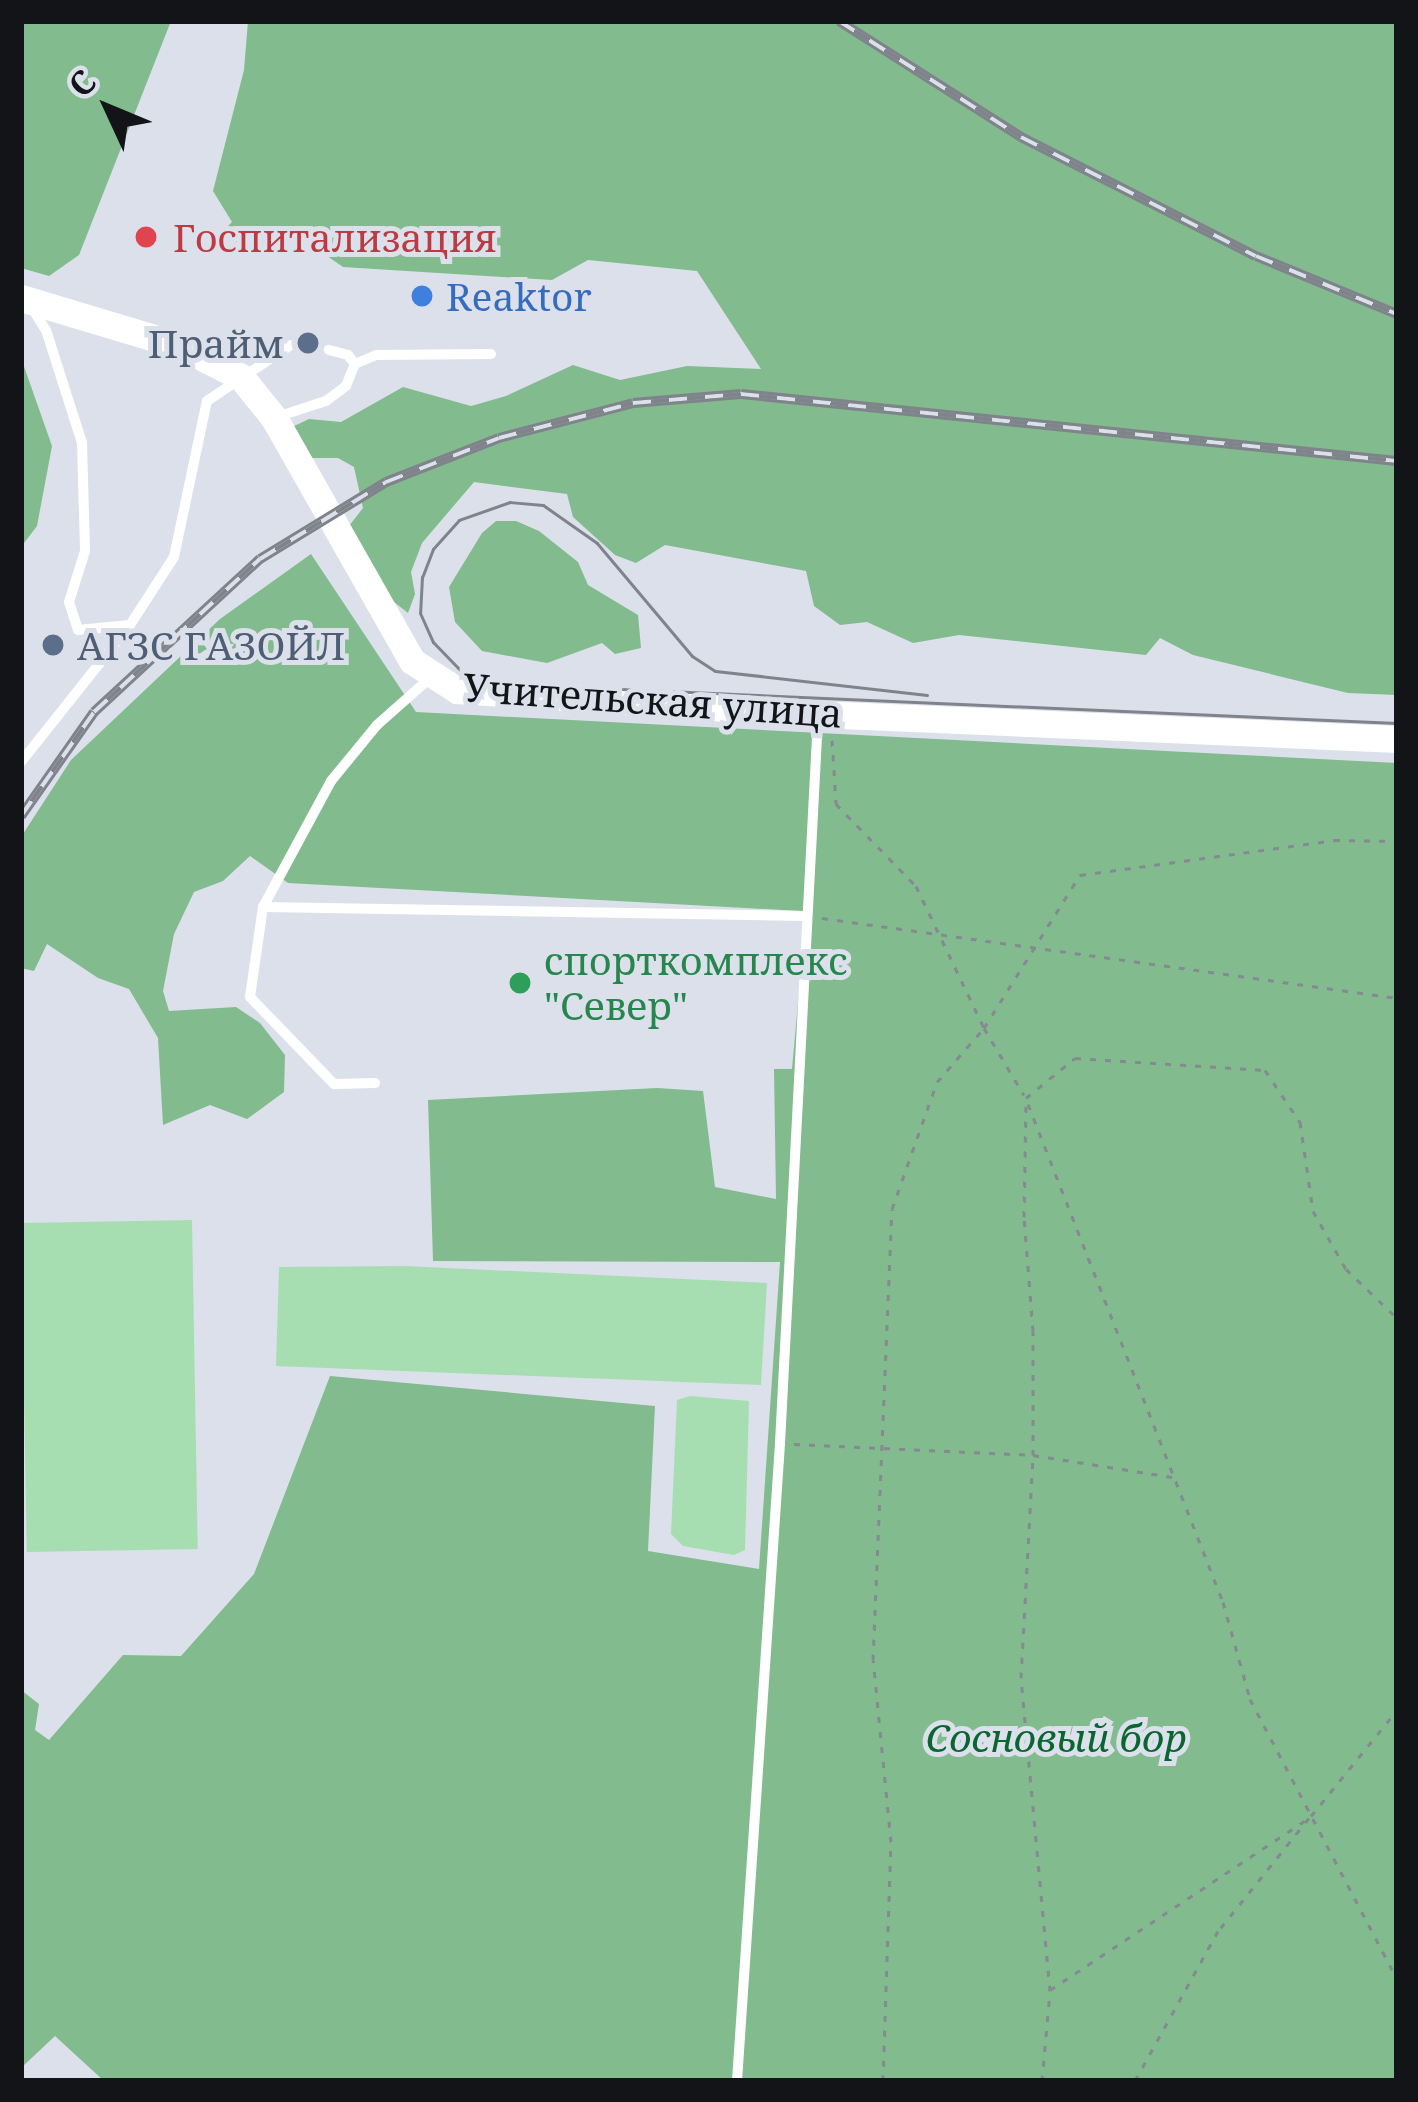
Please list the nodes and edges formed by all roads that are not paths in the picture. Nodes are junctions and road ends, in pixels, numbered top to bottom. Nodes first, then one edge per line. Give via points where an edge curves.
1 (24, 299) edge
2 (292, 345) dead end
3 (329, 350) dead end
4 (490, 354) dead end
5 (355, 364) junction
6 (241, 377) junction
7 (274, 418) junction
8 (130, 625) junction
9 (431, 677) junction
10 (817, 721) junction
11 (1397, 739) edge
12 (21, 762) edge
13 (263, 907) junction
14 (806, 916) junction
15 (375, 1083) dead end
16 (737, 2081) edge

1 - 6 main road, Учительская улица via 178,345
1 - 8 lane via 46,330 82,443 85,551 69,602 78,629
2 - 6 lane
3 - 5 lane
4 - 5 lane via 376,355
5 - 7 lane via 346,386 326,401
6 - 7 main road, Учительская улица
6 - 8 lane via 207,401 174,557
7 - 9 main road, Учительская улица via 399,640
8 - 12 lane
9 - 10 main road, Учительская улица via 457,690
9 - 13 lane via 331,782
10 - 11 main road, Учительская улица
10 - 14 lane
13 - 14 lane
13 - 15 lane via 250,997 334,1084
14 - 16 lane

